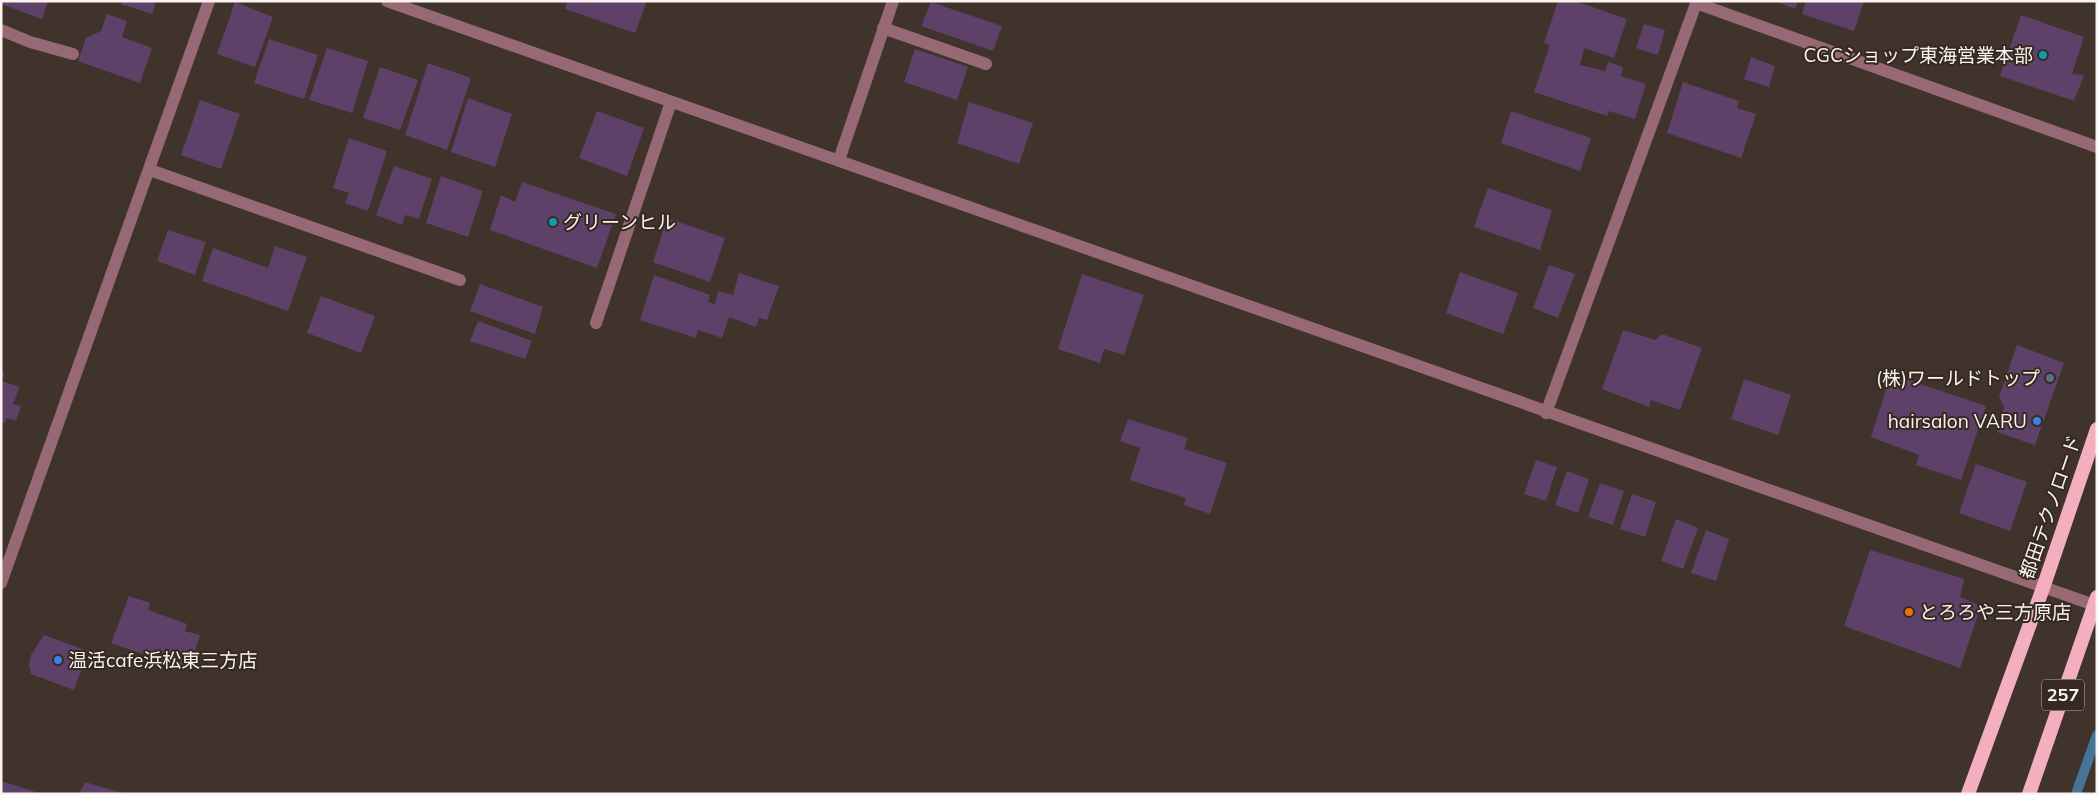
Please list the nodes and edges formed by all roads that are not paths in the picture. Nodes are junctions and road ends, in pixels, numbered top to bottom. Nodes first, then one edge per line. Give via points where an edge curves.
1 (209, 1) edge
2 (387, 1) edge
3 (893, 1) edge
4 (1697, 2) edge
5 (883, 28) junction
6 (1, 30) edge
7 (73, 54) dead end
8 (986, 64) dead end
9 (671, 102) junction
10 (2097, 147) edge
11 (839, 160) junction
12 (150, 170) junction
13 (460, 280) dead end
14 (596, 323) dead end
15 (1546, 413) junction
16 (2097, 429) edge
17 (1, 583) edge
18 (2043, 588) junction
19 (2096, 603) edge
20 (1968, 794) edge
21 (2030, 794) edge

1 - 12 street
2 - 9 street
3 - 5 street
4 - 10 street
4 - 15 street
5 - 8 street
5 - 11 street
6 - 7 street
9 - 11 street
9 - 14 street
11 - 15 street
12 - 13 street
12 - 17 street
15 - 18 street
16 - 18 highway, 都田テクノロード
18 - 19 street
18 - 20 highway, 都田テクノロード
19 - 21 highway, 257

